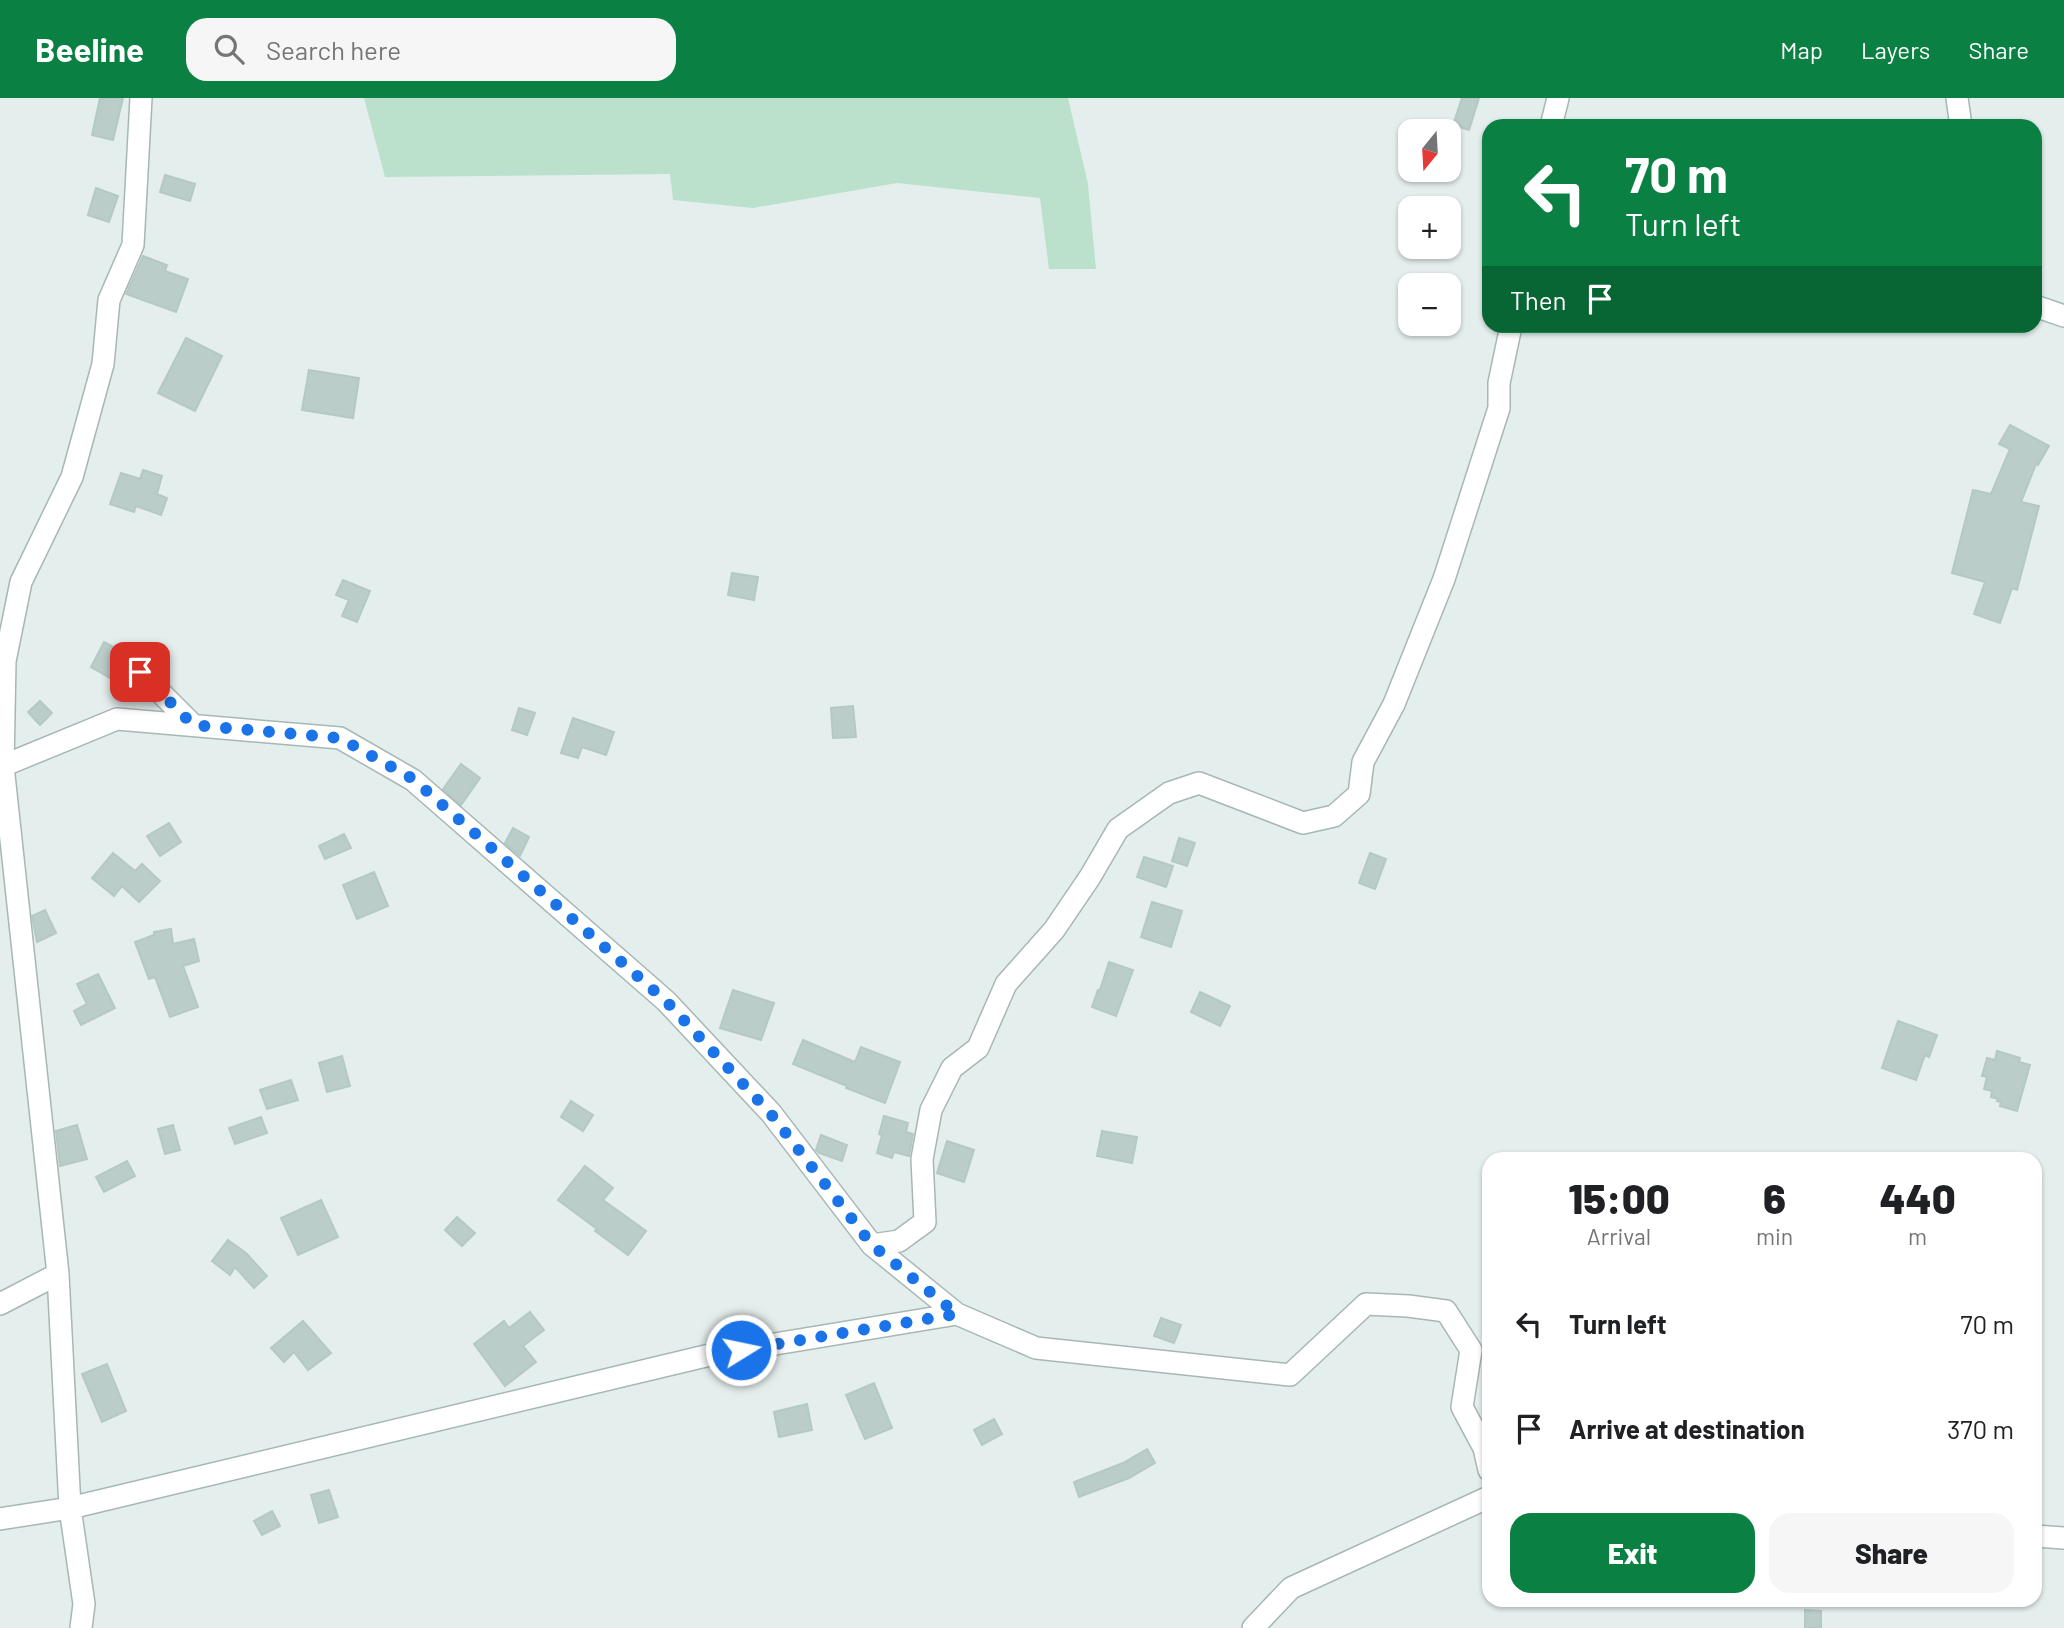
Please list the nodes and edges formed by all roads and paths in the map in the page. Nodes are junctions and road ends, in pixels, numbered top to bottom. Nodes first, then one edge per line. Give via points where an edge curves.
1 (141, 98) edge
2 (1558, 98) edge
3 (1957, 98) edge
4 (1553, 119) edge
5 (1960, 119) edge
6 (2042, 308) edge
7 (2064, 316) edge
8 (1510, 333) edge
9 (140, 672) dead end
10 (193, 725) junction
11 (1, 766) edge
12 (872, 1245) junction
13 (58, 1274) junction
14 (0, 1304) edge
15 (957, 1314) junction
16 (1482, 1444) edge
17 (1482, 1500) edge
18 (70, 1508) junction
19 (0, 1519) edge
20 (2042, 1536) edge
21 (2064, 1538) edge
22 (80, 1628) edge
23 (1252, 1628) edge

1 - 11 street via 133,245 109,300 103,364 72,477 22,582 5,661
2 - 4 street
3 - 5 street
6 - 7 street
8 - 12 street via 1495,421 1439,591 1394,704 1363,762 1359,794 1334,816 1303,823 1199,783 1169,793 1118,829 1054,930 1006,984 978,1048 952,1068 931,1110 922,1159 925,1222 899,1241
9 - 10 street
10 - 11 street via 117,719
10 - 12 street via 340,738 413,779 666,1001 771,1114
11 - 13 street
12 - 15 street
13 - 14 street
13 - 18 street
15 - 16 street via 1036,1349 1290,1375 1366,1304 1446,1311 1471,1350 1462,1407
15 - 18 street via 714,1354
17 - 23 street via 1291,1588
18 - 19 street
18 - 22 street via 84,1604
20 - 21 street

